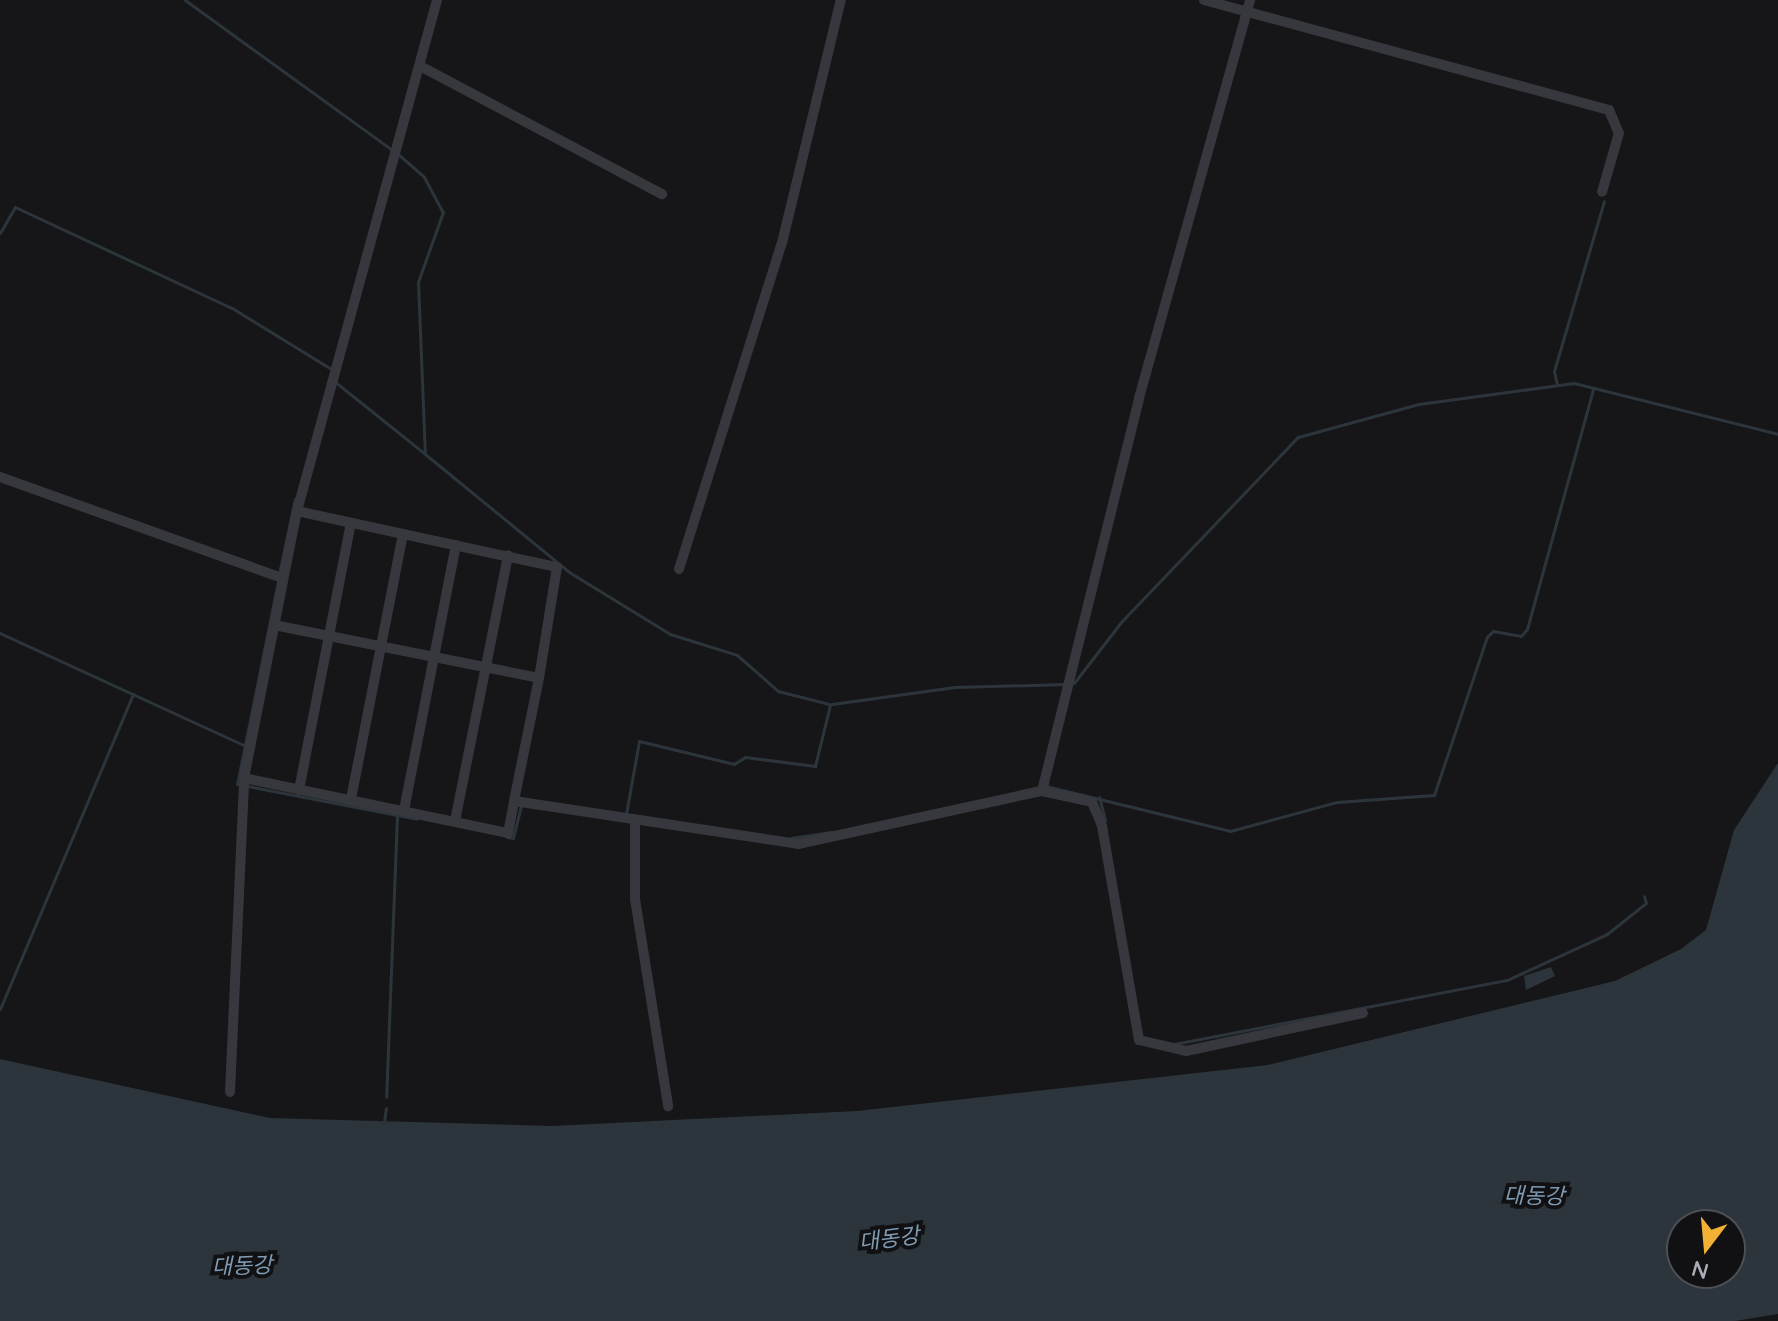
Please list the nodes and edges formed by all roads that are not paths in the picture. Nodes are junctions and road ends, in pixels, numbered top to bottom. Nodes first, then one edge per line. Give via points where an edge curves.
1 (437, 0) edge
2 (841, 0) edge
3 (1204, 0) edge
4 (1249, 6) edge
5 (420, 66) junction
6 (1602, 192) dead end
7 (662, 194) dead end
8 (0, 477) edge
9 (297, 511) junction
10 (351, 523) junction
11 (403, 535) junction
12 (456, 545) junction
13 (508, 555) junction
14 (679, 569) dead end
15 (282, 578) junction
16 (274, 625) junction
17 (329, 636) junction
18 (381, 647) junction
19 (433, 658) junction
20 (486, 668) junction
21 (539, 678) junction
22 (244, 778) junction
23 (299, 790) junction
24 (1042, 791) junction
25 (351, 799) junction
26 (514, 801) junction
27 (404, 810) junction
28 (455, 821) junction
29 (635, 822) junction
30 (1363, 1013) dead end
31 (230, 1092) dead end
32 (668, 1106) dead end

1 - 5 street
2 - 14 street via 782,243
3 - 4 street
4 - 6 street via 1609,110 1619,133
4 - 24 street via 1139,398
5 - 7 street
5 - 9 street
8 - 15 street
9 - 10 street
9 - 15 street
10 - 11 street
10 - 17 street
11 - 12 street
11 - 18 street
12 - 13 street
12 - 19 street
13 - 20 street
13 - 21 street via 550,563 558,573
15 - 16 street
16 - 17 street
16 - 22 street
17 - 18 street
17 - 23 street
18 - 19 street
18 - 25 street
19 - 20 street
19 - 27 street
20 - 21 street
20 - 28 street
21 - 26 street
22 - 23 street
22 - 31 street
23 - 25 street
24 - 29 street via 798,844
24 - 30 street via 1092,802 1102,826 1139,1040 1186,1051
25 - 27 street
26 - 28 street via 508,833
26 - 29 street
27 - 28 street
29 - 32 street via 635,899

